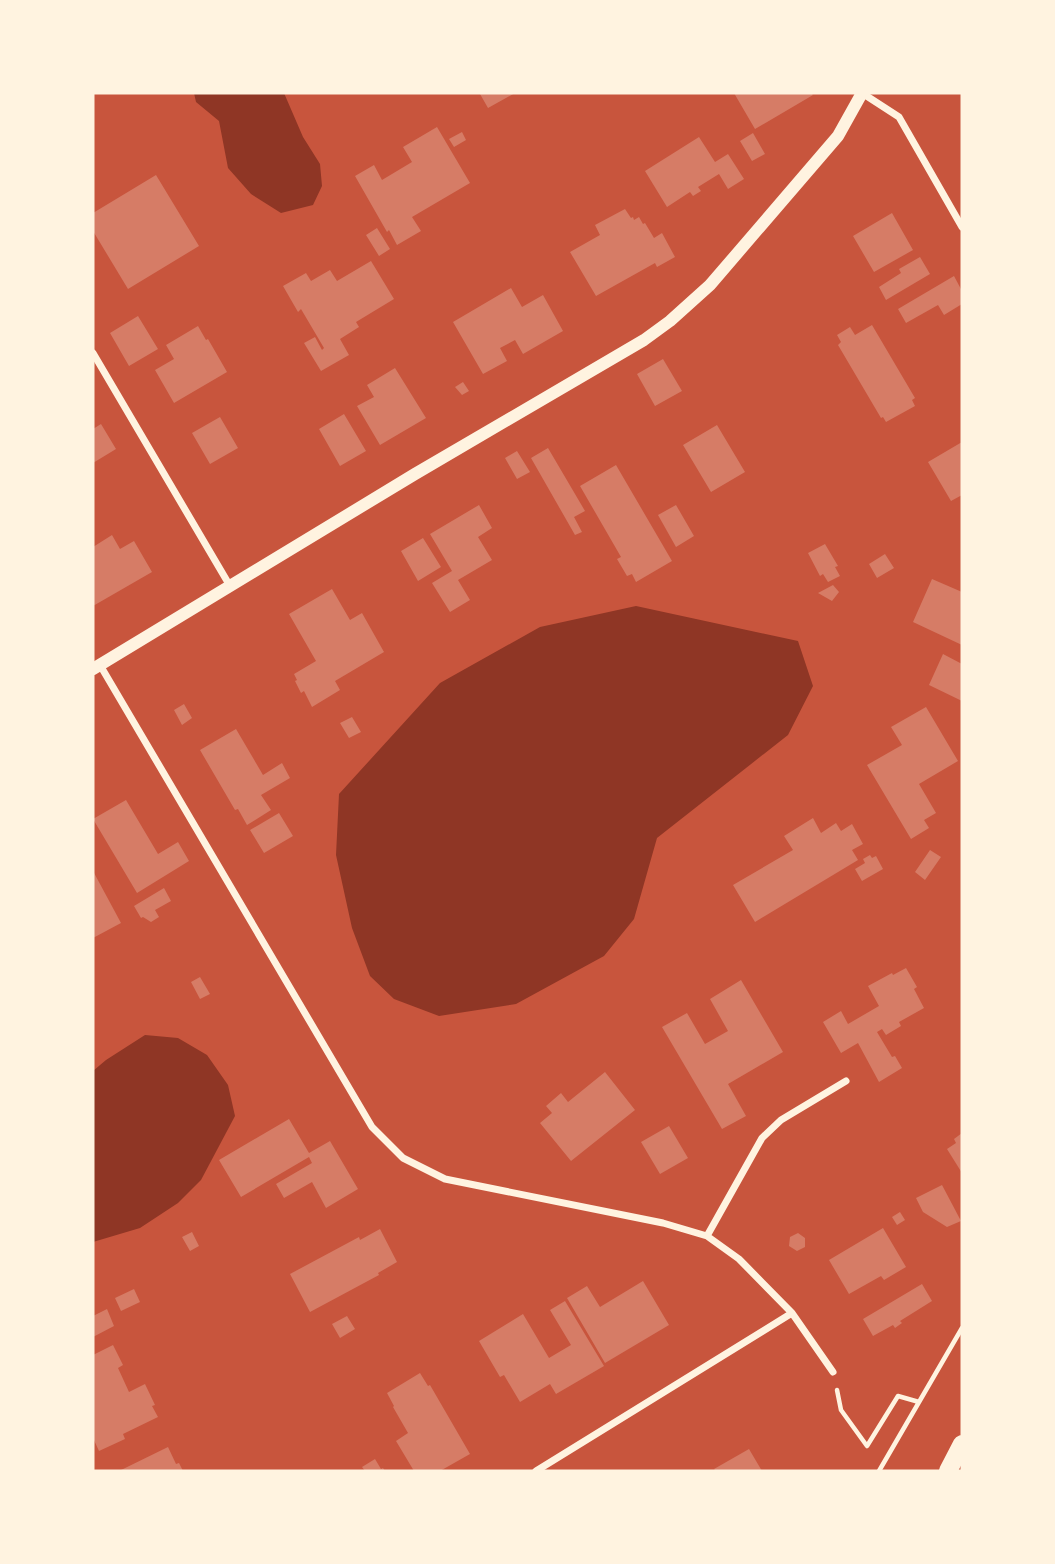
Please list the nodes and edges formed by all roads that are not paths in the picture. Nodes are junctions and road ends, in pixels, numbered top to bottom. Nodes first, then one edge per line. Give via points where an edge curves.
1 (862, 93) edge
2 (962, 227) edge
3 (93, 353) edge
4 (230, 586) junction
5 (97, 667) edge
6 (846, 1081) dead end
7 (706, 1236) junction
8 (792, 1313) junction
9 (833, 1372) road end
10 (962, 1444) edge
11 (536, 1471) edge
12 (948, 1471) edge

1 - 2 street via 899,117
1 - 4 street via 838,136 710,285 670,321
3 - 4 street
4 - 5 street
5 - 7 street via 372,1127 403,1158 445,1179 663,1223
6 - 7 street via 781,1120 762,1138
7 - 8 street via 739,1259
8 - 9 street
8 - 11 street
10 - 12 main road

